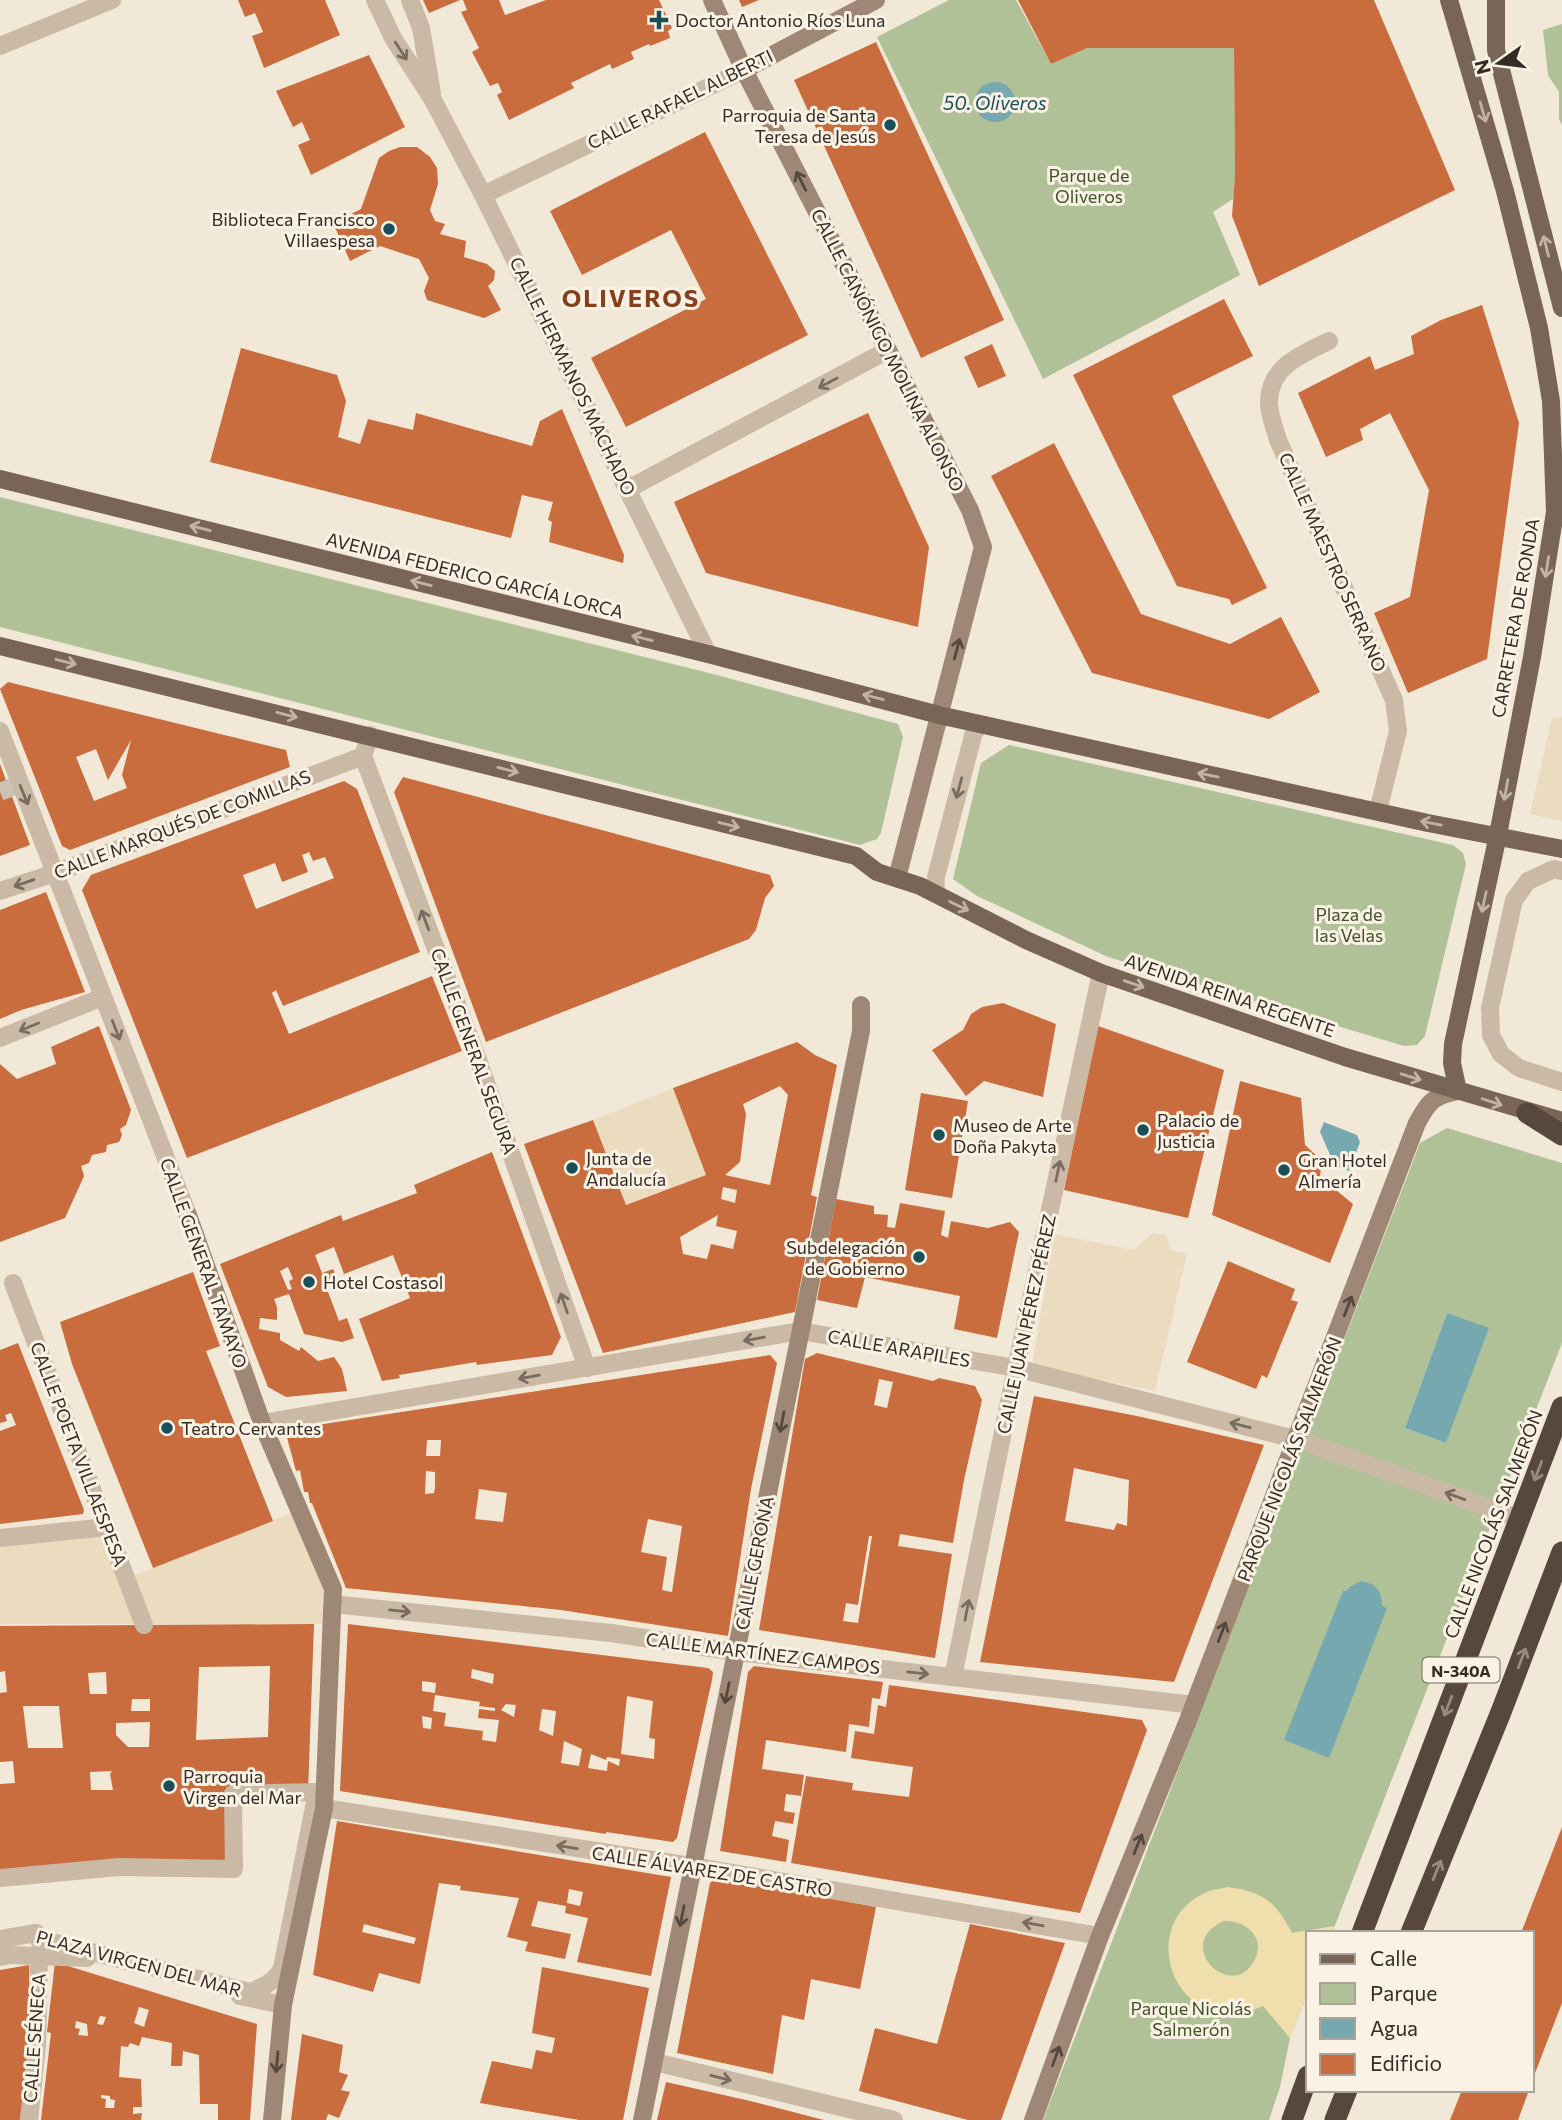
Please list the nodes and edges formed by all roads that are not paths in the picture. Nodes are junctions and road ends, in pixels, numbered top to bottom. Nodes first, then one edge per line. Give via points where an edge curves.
1 (111, 0) edge
2 (375, 0) edge
3 (410, 0) edge
4 (712, 0) edge
5 (876, 0) edge
6 (1449, 0) edge
7 (1496, 0) edge
8 (71, 8) edge
9 (0, 46) edge
10 (744, 70) junction
11 (433, 100) junction
12 (483, 195) junction
13 (1562, 308) edge
14 (1329, 341) dead end
15 (888, 351) junction
16 (0, 479) edge
17 (628, 489) junction
18 (1558, 517) edge
19 (0, 646) edge
20 (708, 654) junction
21 (939, 715) junction
22 (981, 724) junction
23 (0, 732) edge
24 (370, 736) junction
25 (363, 756) junction
26 (1378, 811) junction
27 (1498, 835) junction
28 (1562, 849) edge
29 (1562, 871) edge
30 (55, 873) junction
31 (897, 878) junction
32 (0, 891) edge
33 (935, 894) junction
34 (1101, 973) junction
35 (103, 997) junction
36 (861, 1004) dead end
37 (0, 1038) edge
38 (1562, 1082) edge
39 (1458, 1091) junction
40 (1527, 1112) junction
41 (1562, 1121) edge
42 (1562, 1135) edge
43 (13, 1283) dead end
44 (800, 1331) junction
45 (587, 1368) junction
46 (1016, 1368) junction
47 (1562, 1407) edge
48 (262, 1423) junction
49 (1296, 1439) junction
50 (1520, 1519) junction
51 (107, 1527) junction
52 (0, 1538) edge
53 (1562, 1552) edge
54 (332, 1604) junction
55 (144, 1625) dead end
56 (736, 1652) junction
57 (953, 1677) junction
58 (1194, 1705) junction
59 (324, 1808) junction
60 (691, 1866) junction
61 (0, 1878) edge
62 (1363, 1931) edge
63 (1413, 1931) edge
64 (1100, 1936) junction
65 (0, 1939) edge
66 (39, 1956) junction
67 (0, 1957) edge
68 (283, 2005) junction
69 (655, 2062) junction
70 (1306, 2082) edge
71 (1347, 2092) edge
72 (29, 2120) edge
73 (272, 2120) edge
74 (642, 2120) edge
75 (894, 2120) edge
76 (1033, 2120) edge
77 (1292, 2120) edge
78 (1335, 2120) edge

1 - 8 street
2 -> 11 street, CALLE HERMANOS MACHADO
3 - 11 street, CALLE HERMANOS MACHADO via 421,28
4 - 10 street, CALLE CANÓNIGO MOLINA ALONSO
5 - 10 street, CALLE RAFAEL ALBERTI
6 -> 18 main road, CARRETERA DE RONDA via 1539,328 1551,401
13 -> 7 main road via 1496,50
8 - 9 street
10 - 12 street, CALLE RAFAEL ALBERTI
15 -> 10 street, CALLE CANÓNIGO MOLINA ALONSO
11 - 12 street, CALLE HERMANOS MACHADO
12 - 17 street, CALLE HERMANOS MACHADO
14 - 26 street, CALLE MAESTRO SERRANO via 1291,360 1274,377 1269,404 1279,440 1394,700 1398,731
15 -> 17 street
21 -> 15 street, CALLE CANÓNIGO MOLINA ALONSO via 983,547 970,510
20 -> 16 main road, AVENIDA FEDERICO GARCÍA LORCA
17 - 20 street, CALLE HERMANOS MACHADO
18 -> 27 main road, CARRETERA DE RONDA
19 -> 24 main road
21 -> 20 main road, AVENIDA FEDERICO GARCÍA LORCA
21 - 22 main road
21 - 31 street, CALLE CANÓNIGO MOLINA ALONSO
26 -> 22 main road
22 -> 33 street via 974,732
23 -> 30 street, CALLE GENERAL TAMAYO
24 - 25 street
24 -> 31 main road via 856,856 877,872
25 - 30 street, CALLE MARQUÉS DE COMILLAS
45 -> 25 street, CALLE GENERAL SEGURA via 478,1060
27 -> 26 main road
27 - 28 main road
27 -> 39 main road, CARRETERA DE RONDA via 1453,1044
29 - 38 street via 1554,869 1528,881 1514,900 1489,1008 1491,1035 1501,1054 1519,1068
30 -> 32 street, CALLE MARQUÉS DE COMILLAS
30 - 35 street, CALLE GENERAL TAMAYO
31 - 33 main road, AVENIDA REINA REGENTE
33 -> 34 main road, AVENIDA REINA REGENTE
34 -> 39 main road, AVENIDA REINA REGENTE
46 -> 34 street, CALLE JUAN PÉREZ PÉREZ
35 -> 37 street
35 -> 48 street, CALLE GENERAL TAMAYO
36 - 44 street, CALLE GERONA via 858,1044
39 -> 40 main road, AVENIDA REINA REGENTE
49 -> 39 street, PARQUE NICOLÁS SALMERÓN via 1417,1123 1428,1102
40 - 41 main road, AVENIDA REINA REGENTE
40 - 42 highway
43 - 51 street, CALLE POETA VILLAESPESA
44 -> 45 street, CALLE ARAPILES
44 - 46 street, CALLE ARAPILES
44 -> 56 street, CALLE GERONA
45 -> 48 street, CALLE ARAPILES
49 -> 46 street, CALLE ARAPILES
57 -> 46 street, CALLE JUAN PÉREZ PÉREZ
47 -> 50 highway, CALLE NICOLÁS SALMERÓN / N-340A
48 - 54 street, CALLE GENERAL TAMAYO via 333,1589
50 -> 49 street, CALLE ARAPILES
58 -> 49 street, PARQUE NICOLÁS SALMERÓN
50 -> 62 highway, CALLE NICOLÁS SALMERÓN / N-340A
51 - 52 street
51 - 55 street, CALLE POETA VILLAESPESA
63 -> 53 highway, N-340A
54 -> 56 street, CALLE MARTÍNEZ CAMPOS via 611,1633
54 - 59 street, CALLE GENERAL TAMAYO
56 -> 57 street, CALLE MARTÍNEZ CAMPOS
56 -> 60 street, CALLE GERONA
57 - 58 street, CALLE MARTÍNEZ CAMPOS
64 -> 58 street, PARQUE NICOLÁS SALMERÓN
60 -> 59 street, CALLE ÁLVAREZ DE CASTRO
59 - 68 street
64 -> 60 street, CALLE ÁLVAREZ DE CASTRO
60 -> 69 street, CALLE GERONA
61 - 65 street, PLAZA VIRGEN DEL MAR via 119,1867 234,1869 233,1794 317,1792 282,1968 257,1990 39,1941 36,1933
76 -> 64 street, PARQUE NICOLÁS SALMERÓN
66 - 67 street
66 - 68 street via 99,1958
66 - 72 street, CALLE SÉNECA
68 -> 73 street
69 - 74 street, CALLE GERONA
69 -> 75 street
70 - 77 highway
71 - 78 highway

